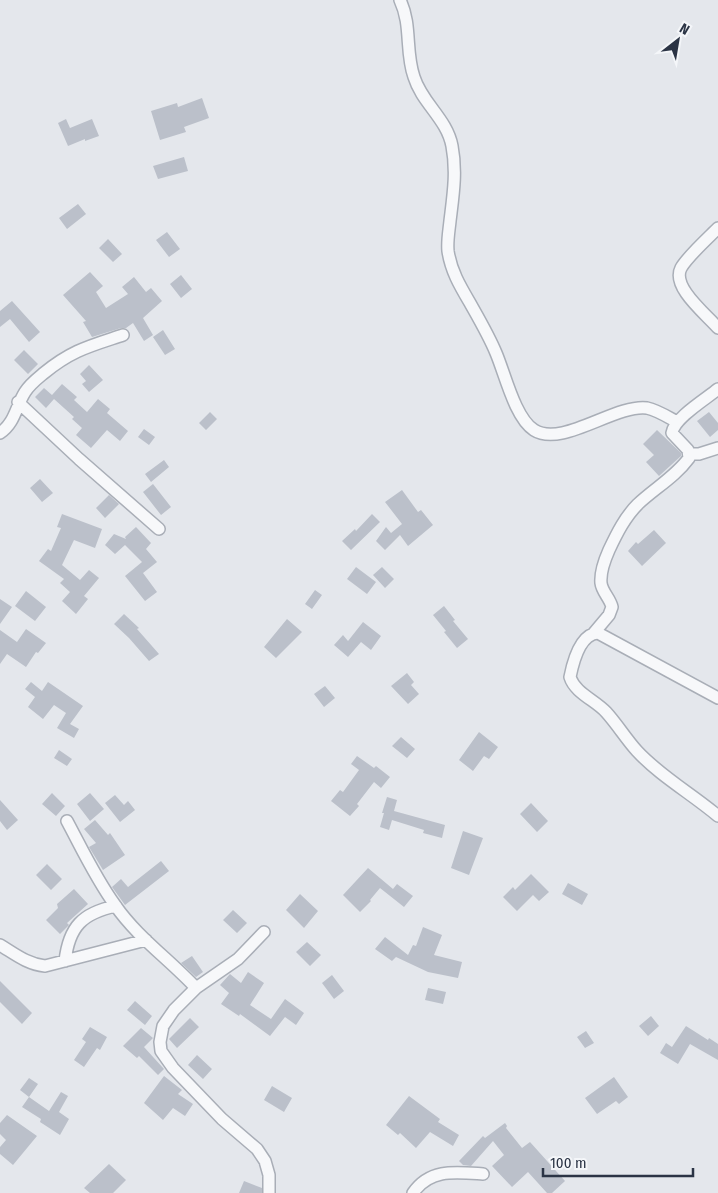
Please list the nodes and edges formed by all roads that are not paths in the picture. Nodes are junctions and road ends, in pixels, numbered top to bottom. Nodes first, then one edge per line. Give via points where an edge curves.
1 (400, 0) edge
2 (718, 228) edge
3 (718, 328) edge
4 (123, 335) dead end
5 (718, 389) edge
6 (18, 402) junction
7 (677, 422) junction
8 (0, 434) edge
9 (718, 448) edge
10 (690, 454) junction
11 (159, 529) dead end
12 (593, 634) junction
13 (718, 698) edge
14 (718, 816) edge
15 (67, 821) dead end
16 (116, 906) junction
17 (264, 932) dead end
18 (146, 940) junction
19 (0, 945) edge
20 (65, 961) junction
21 (196, 988) junction
22 (483, 1174) dead end
23 (269, 1193) edge
24 (413, 1193) edge

1 - 7 street via 407,20 414,78 426,102 448,131 452,144 455,184 448,240 452,271 496,352 520,416 533,429 551,434 627,410 646,408
2 - 3 street via 681,268 678,279 685,292
4 - 6 street via 79,349 61,359 28,387
5 - 7 street
6 - 8 street via 13,419
6 - 11 street
7 - 10 street via 672,433
9 - 10 street
10 - 12 street via 672,477 638,505 621,526 606,556 600,582 612,607
12 - 13 street via 605,636
12 - 14 street via 587,637 579,650 570,677 572,682 605,711 650,763
15 - 16 street
16 - 18 street
16 - 20 street via 92,914 78,924 68,941
17 - 21 street via 238,959
18 - 20 street
18 - 21 street
19 - 20 street via 35,965
21 - 23 street via 163,1026 161,1051 172,1068 257,1149 265,1161
22 - 24 street via 450,1172 435,1175 426,1179

